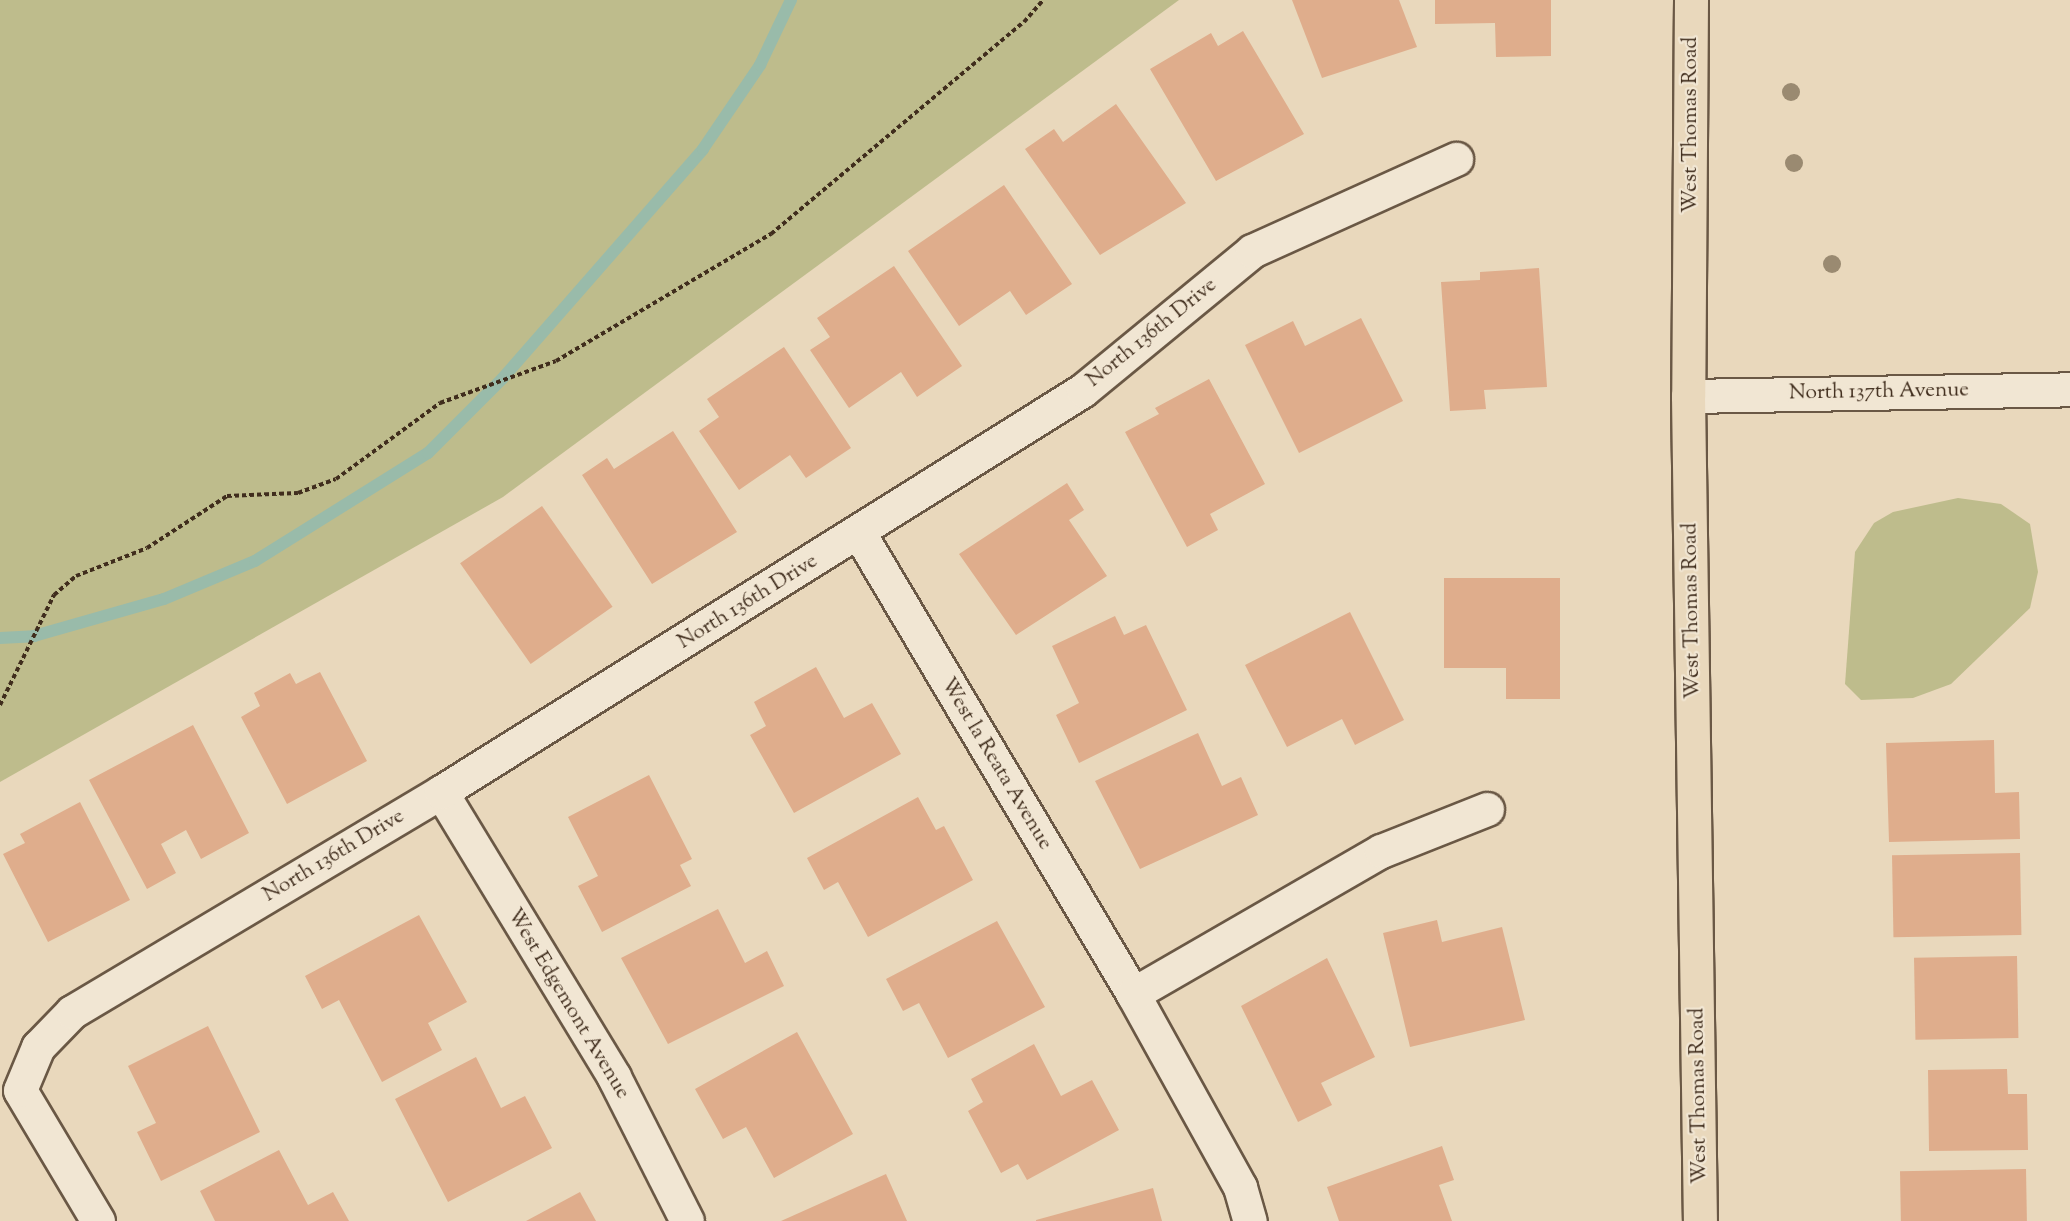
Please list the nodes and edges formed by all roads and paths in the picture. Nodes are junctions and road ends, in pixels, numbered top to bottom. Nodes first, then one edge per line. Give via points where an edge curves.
1 (1043, 0) edge
2 (1691, 0) edge
3 (1456, 159) dead end
4 (2070, 389) edge
5 (1688, 396) junction
6 (859, 533) junction
7 (0, 705) edge
8 (441, 792) junction
9 (1487, 810) dead end
10 (1133, 994) junction
11 (98, 1221) edge
12 (687, 1221) edge
13 (1250, 1221) edge
14 (1700, 1221) edge

1 - 7 path via 1024,22 771,234 556,361 441,403 336,478 298,493 227,496 147,548 76,576 54,595
2 - 5 main road, West Thomas Road
3 - 6 street, North 136th Drive via 1252,251 1083,390
4 - 5 street, North 137th Avenue
5 - 14 main road, West Thomas Road
6 - 8 street, North 136th Drive
6 - 10 street, West la Reata Avenue
8 - 11 street, North 136th Drive via 72,1012 38,1047 20,1090
8 - 12 street, West Edgemont Avenue via 614,1077
9 - 10 street via 1381,851
10 - 13 street, West la Reata Avenue via 1240,1187

